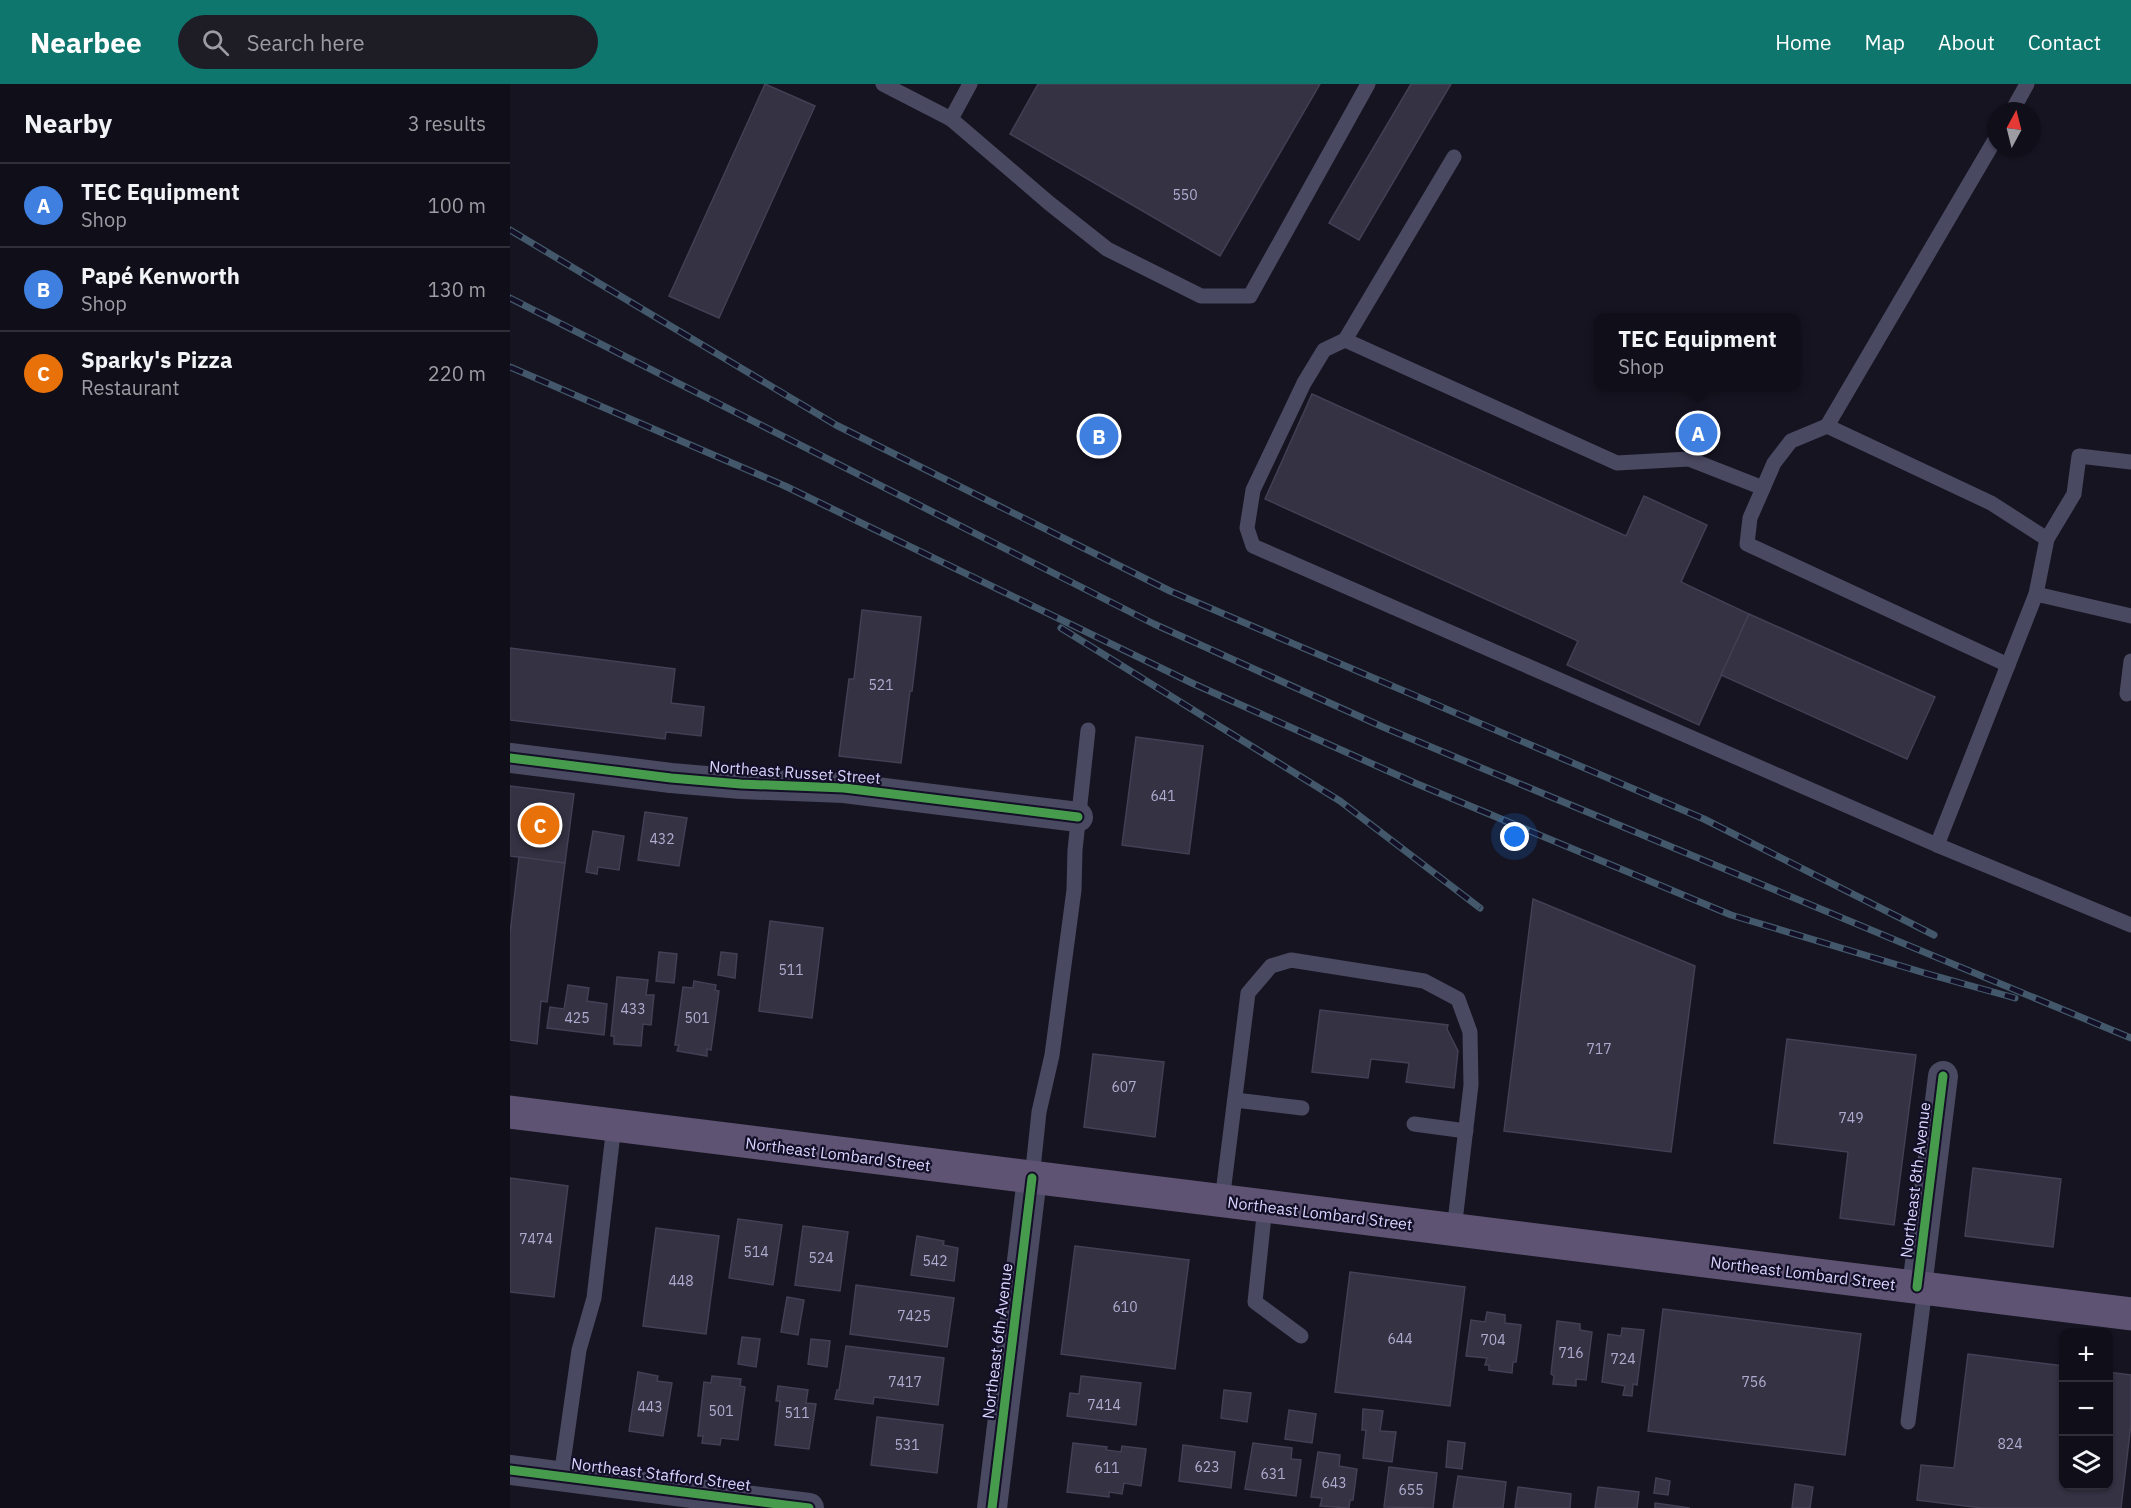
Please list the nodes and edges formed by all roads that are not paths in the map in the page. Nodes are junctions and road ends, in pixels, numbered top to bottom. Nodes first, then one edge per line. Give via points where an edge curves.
1 (883, 84) edge
2 (970, 84) edge
3 (1368, 84) edge
4 (2027, 84) edge
5 (2017, 102) edge
6 (951, 119) junction
7 (1987, 153) edge
8 (1454, 157) dead end
9 (1346, 340) junction
10 (1827, 426) junction
11 (2131, 462) edge
12 (1763, 488) junction
13 (2047, 539) junction
14 (2037, 594) junction
15 (2131, 615) edge
16 (2131, 661) edge
17 (2008, 664) junction
18 (2127, 694) dead end
19 (1088, 730) dead end
20 (510, 758) edge
21 (1078, 817) junction
22 (1937, 845) junction
23 (2131, 926) edge
24 (1943, 1076) dead end
25 (1235, 1100) junction
26 (1302, 1108) dead end
27 (510, 1112) edge
28 (1414, 1124) dead end
29 (614, 1125) junction
30 (1466, 1131) junction
31 (1032, 1178) junction
32 (1222, 1201) junction
33 (1265, 1206) junction
34 (1454, 1230) junction
35 (1921, 1288) junction
36 (2131, 1314) edge
37 (1301, 1336) dead end
38 (1908, 1422) dead end
39 (510, 1470) edge
40 (561, 1477) junction
41 (809, 1508) edge
42 (992, 1508) edge

1 - 6 lane
2 - 6 lane
3 - 6 lane via 1250,296 1201,296 1107,249
4 - 5 lane
7 - 10 lane
8 - 9 lane
9 - 12 lane via 1617,463 1689,459
9 - 22 lane via 1324,350 1253,490 1246,528 1252,546
10 - 12 lane via 1791,441 1774,463
10 - 13 lane via 1990,503
11 - 13 lane via 2079,456 2074,494
12 - 17 lane via 1750,518 1747,544
13 - 14 lane
14 - 15 lane
14 - 17 lane
16 - 18 lane
17 - 22 lane
19 - 21 lane
20 - 21 street, Northeast Russet Street via 671,778 844,788
21 - 31 lane via 1074,890
22 - 23 lane
24 - 35 street, Northeast 8th Avenue
25 - 26 lane
25 - 30 lane via 1248,993 1271,966 1291,960 1424,981 1458,999 1470,1032 1471,1085
25 - 32 lane
27 - 29 main road, Northeast Lombard Street
28 - 30 lane
29 - 31 main road, Northeast Lombard Street
29 - 40 lane via 594,1298 579,1350
30 - 34 lane
31 - 32 main road, Northeast Lombard Street
31 - 42 street, Northeast 6th Avenue
32 - 33 main road, Northeast Lombard Street
33 - 34 main road, Northeast Lombard Street
33 - 37 lane via 1255,1302
34 - 35 main road, Northeast Lombard Street
35 - 36 main road, Northeast Lombard Street
35 - 38 lane
39 - 40 street, Northeast Stafford Street
40 - 41 street, Northeast Stafford Street

